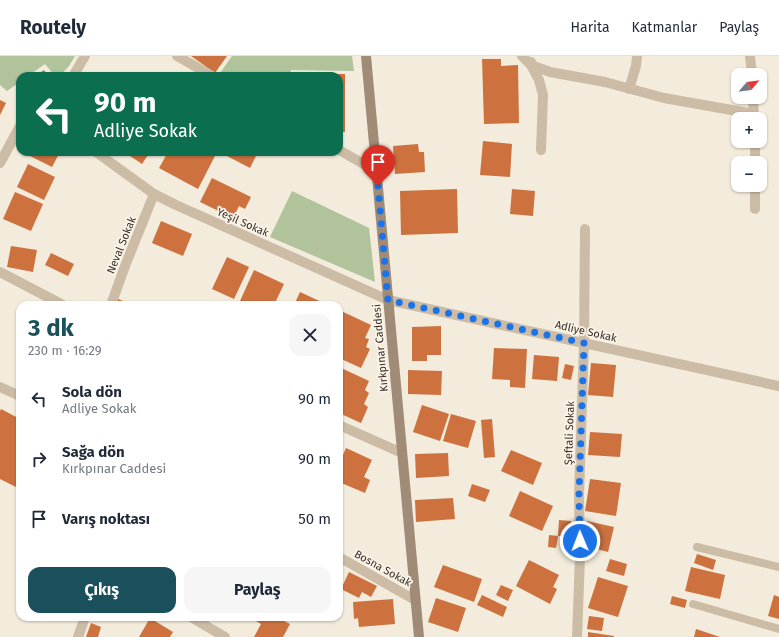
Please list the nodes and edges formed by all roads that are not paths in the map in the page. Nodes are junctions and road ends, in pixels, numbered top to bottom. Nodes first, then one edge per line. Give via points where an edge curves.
1 (85, 56) edge
2 (177, 56) edge
3 (366, 56) edge
4 (522, 56) edge
5 (637, 56) edge
6 (750, 56) edge
7 (531, 60) edge
8 (751, 68) edge
9 (75, 72) edge
10 (205, 72) edge
11 (629, 89) junction
12 (731, 112) edge
13 (16, 133) edge
14 (541, 150) dead end
15 (343, 152) edge
16 (102, 156) edge
17 (0, 163) edge
18 (376, 171) junction
19 (755, 192) edge
20 (154, 194) junction
21 (755, 210) dead end
22 (585, 229) dead end
23 (0, 272) edge
24 (388, 300) junction
25 (55, 301) edge
26 (112, 301) edge
27 (584, 343) junction
28 (779, 386) edge
29 (0, 387) edge
30 (16, 394) edge
31 (343, 427) edge
32 (402, 453) junction
33 (697, 548) dead end
34 (343, 559) edge
35 (779, 567) edge
36 (415, 600) junction
37 (693, 604) dead end
38 (84, 621) edge
39 (197, 621) edge
40 (779, 629) edge
41 (78, 637) edge
42 (225, 637) edge
43 (418, 637) edge
44 (577, 637) edge

1 - 9 street
2 - 10 street
3 - 18 street, Kırkpınar Caddesi
4 - 7 street
5 - 11 street
6 - 8 street
7 - 11 street via 550,72
7 - 14 street via 543,95
11 - 12 street
13 - 17 street
15 - 18 street
16 - 20 street, Yeşil Sokak
18 - 24 street, Kırkpınar Caddesi
19 - 21 street
20 - 24 street, Yeşil Sokak
20 - 26 street, Neval Sokak
22 - 27 street, Şeftali Sokak
23 - 25 street
24 - 27 street, Adliye Sokak
24 - 32 street, Kırkpınar Caddesi
27 - 28 street, Adliye Sokak
27 - 44 street, Şeftali Sokak
29 - 30 street
31 - 32 street
32 - 36 street, Kırkpınar Caddesi
33 - 35 lane
34 - 36 street, Bosna Sokak
36 - 43 street, Kırkpınar Caddesi
37 - 40 lane
38 - 41 street
39 - 42 street

